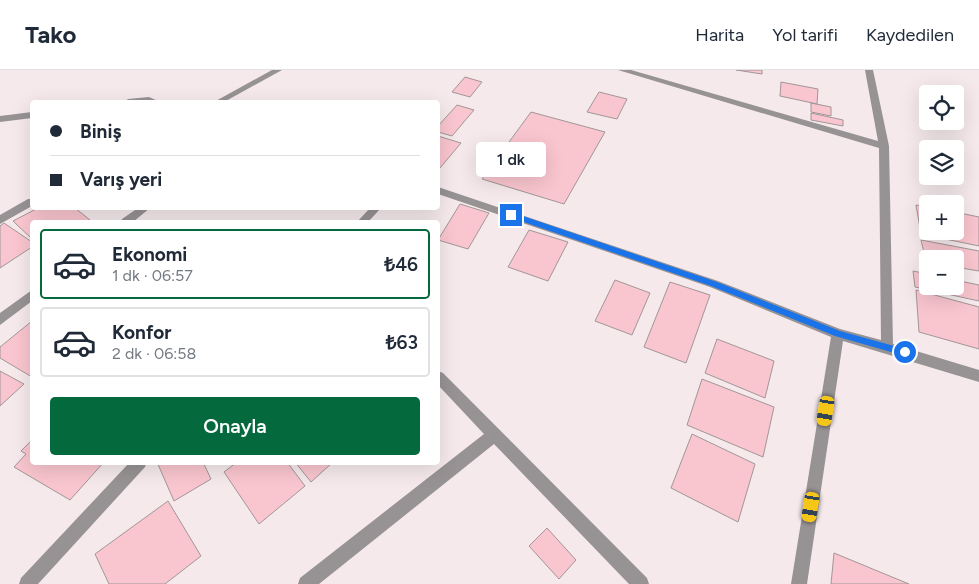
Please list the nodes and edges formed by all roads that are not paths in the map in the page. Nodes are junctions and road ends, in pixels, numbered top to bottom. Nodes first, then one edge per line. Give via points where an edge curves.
1 (278, 70) edge
2 (622, 70) edge
3 (869, 70) edge
4 (222, 100) edge
5 (30, 115) edge
6 (0, 119) edge
7 (884, 146) junction
8 (440, 191) edge
9 (30, 203) edge
10 (142, 210) edge
11 (374, 210) edge
12 (0, 220) edge
13 (129, 220) edge
14 (364, 220) edge
15 (30, 297) edge
16 (0, 320) edge
17 (838, 334) junction
18 (887, 347) junction
19 (979, 376) edge
20 (440, 379) edge
21 (494, 435) junction
22 (137, 465) edge
23 (27, 584) edge
24 (306, 584) edge
25 (641, 584) edge
26 (799, 584) edge

1 - 4 street
2 - 7 street
3 - 7 street
5 - 6 street
7 - 18 street
8 - 17 street via 714,284
9 - 12 street
10 - 13 street
11 - 14 street
15 - 16 street
17 - 18 street
17 - 26 street
18 - 19 street
20 - 21 street
21 - 24 street
21 - 25 street
22 - 23 street

